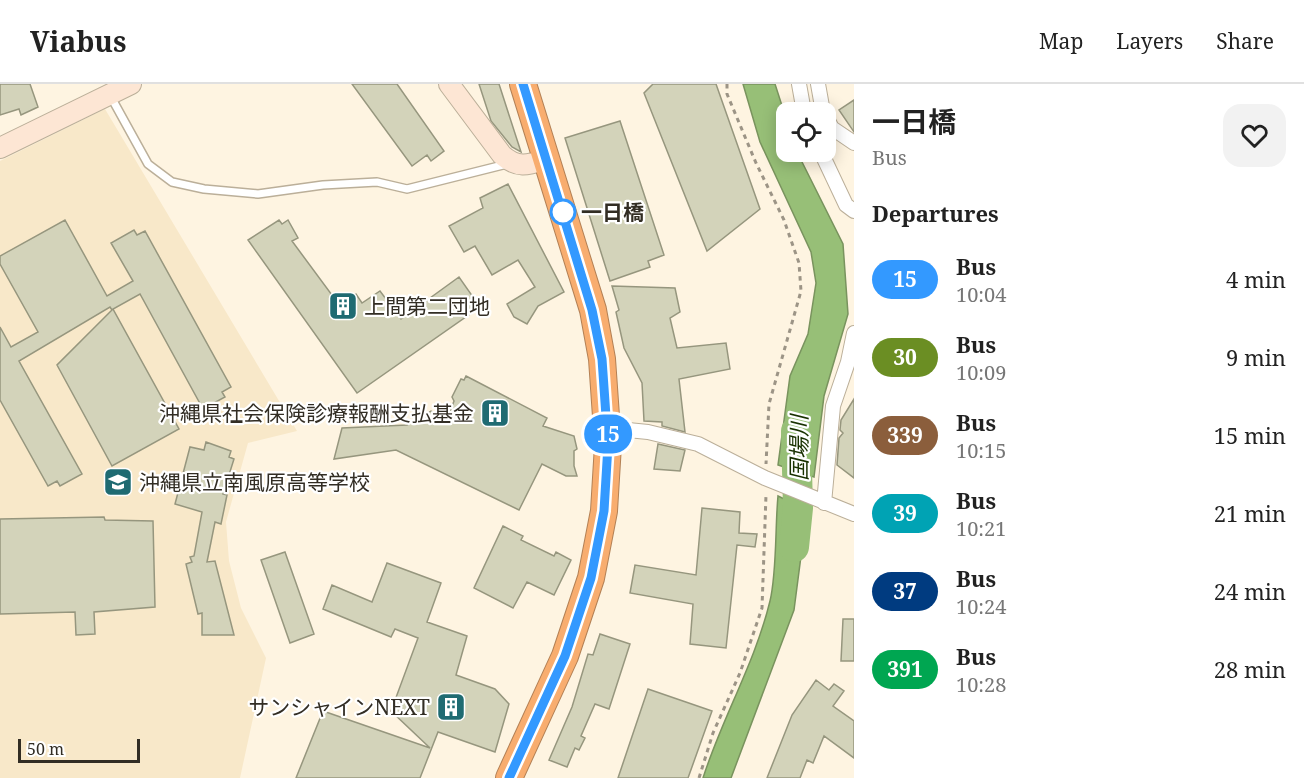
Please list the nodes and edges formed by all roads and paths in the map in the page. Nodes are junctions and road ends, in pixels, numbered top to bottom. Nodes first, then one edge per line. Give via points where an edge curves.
1 (131, 84) edge
2 (449, 84) edge
3 (523, 84) edge
4 (727, 84) edge
5 (799, 84) edge
6 (818, 84) edge
7 (109, 94) junction
8 (802, 102) edge
9 (822, 102) edge
10 (836, 131) edge
11 (854, 143) edge
12 (0, 148) edge
13 (547, 159) junction
14 (826, 162) edge
15 (511, 163) junction
16 (854, 212) edge
17 (854, 333) edge
18 (608, 429) junction
19 (766, 467) dead end
20 (766, 486) dead end
21 (824, 502) junction
22 (854, 514) edge
23 (509, 778) edge
24 (699, 778) edge

1 - 7 street
2 - 15 street
3 - 13 highway
4 - 19 path via 727,94 784,220 799,263 801,291 769,404
5 - 8 street
6 - 9 street
7 - 12 street
7 - 15 lane via 148,164 172,182 204,189 258,194 377,182 407,189
10 - 11 street
13 - 15 street via 522,167
13 - 18 highway via 592,310 602,359
14 - 16 street via 846,205
17 - 21 street via 833,406
18 - 21 street via 648,432 698,444
18 - 23 highway via 604,511 591,578 565,656
20 - 24 path via 762,608
21 - 22 street

